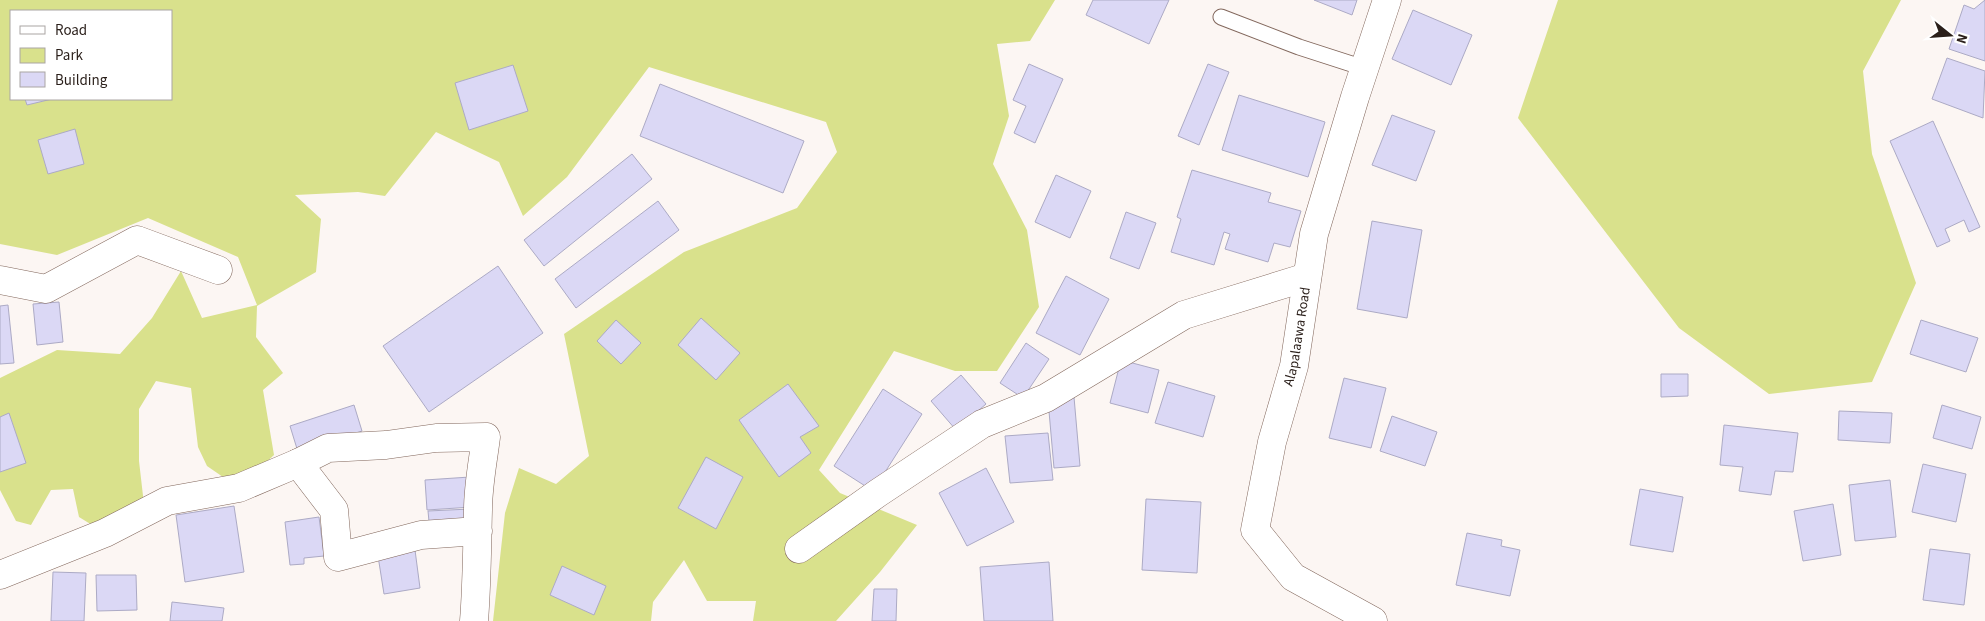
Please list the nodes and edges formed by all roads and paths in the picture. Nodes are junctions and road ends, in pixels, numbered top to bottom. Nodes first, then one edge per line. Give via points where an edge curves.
1 (1387, 0) edge
2 (1221, 16) dead end
3 (1364, 68) junction
4 (218, 270) dead end
5 (1307, 277) junction
6 (0, 280) edge
7 (298, 463) junction
8 (478, 530) junction
9 (800, 549) dead end
10 (0, 575) edge
11 (474, 621) edge
12 (1373, 621) edge

1 - 3 street, Alapalaawa Road
2 - 3 lane
3 - 5 street, Alapalaawa Road via 1314,234
4 - 6 street via 137,240 46,289
5 - 9 street via 1184,315 1046,398 982,424 878,492
5 - 12 street, Alapalaawa Road via 1294,366 1272,442 1255,530 1293,577
7 - 8 street via 334,510 338,557 421,535
7 - 8 street via 328,448 486,437
7 - 10 street via 239,488 167,501 106,533
8 - 11 street

